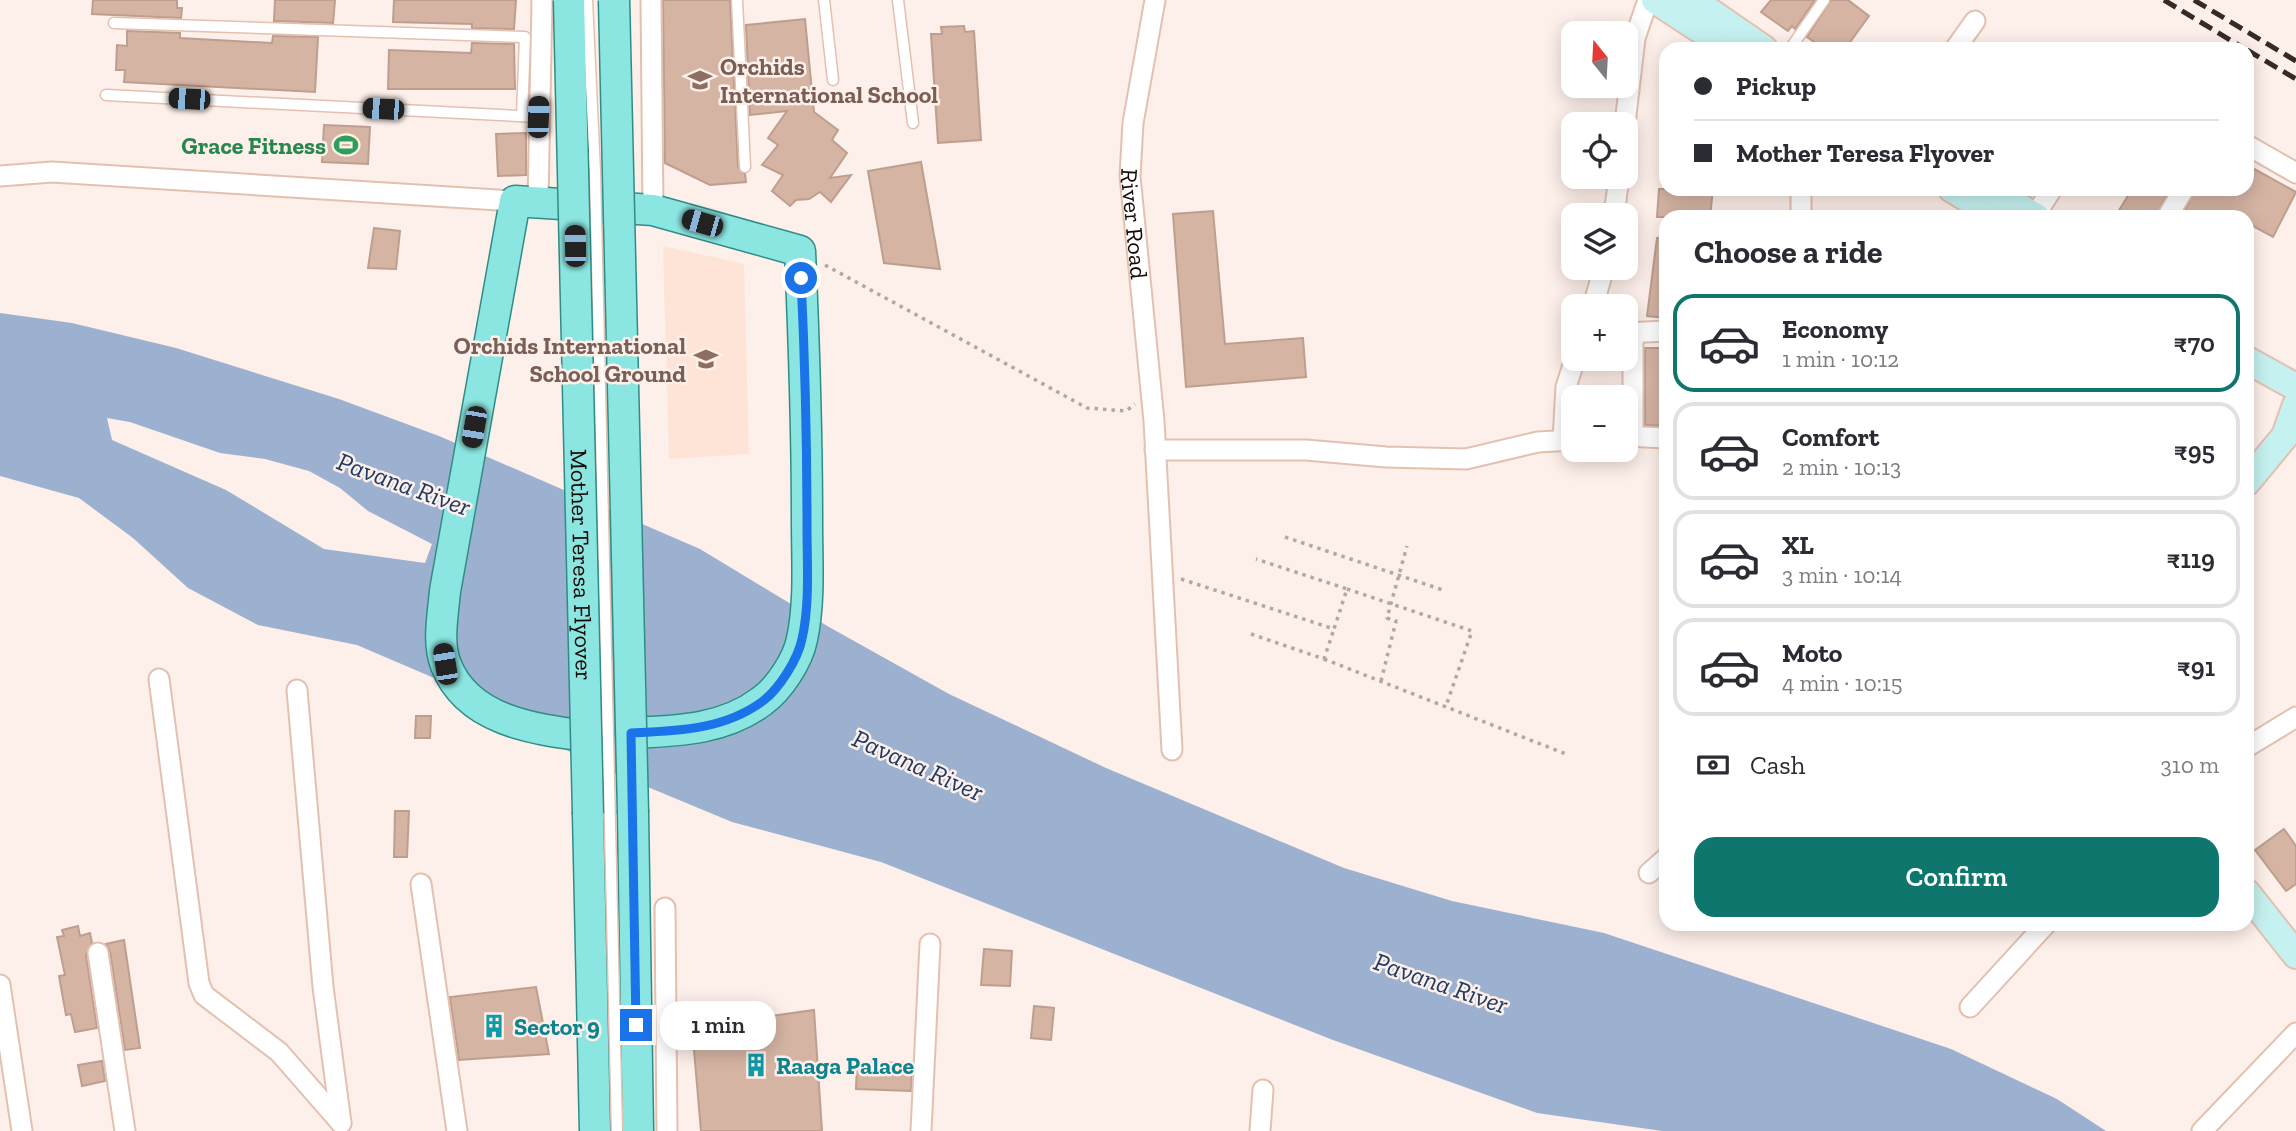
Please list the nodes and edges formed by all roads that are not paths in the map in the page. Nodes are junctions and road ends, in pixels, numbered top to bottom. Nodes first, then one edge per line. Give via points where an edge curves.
1 (542, 0) edge
2 (569, 0) edge
3 (587, 0) edge
4 (614, 0) edge
5 (651, 0) edge
6 (737, 0) edge
7 (824, 0) edge
8 (898, 0) edge
9 (1155, 0) edge
10 (1648, 0) edge
11 (1655, 0) edge
12 (1693, 0) edge
13 (1824, 0) edge
14 (1975, 21) dead end
15 (114, 23) dead end
16 (1719, 42) edge
17 (1753, 42) edge
18 (1795, 42) edge
19 (1960, 42) edge
20 (833, 80) dead end
21 (106, 95) dead end
22 (1626, 112) edge
23 (530, 116) junction
24 (913, 123) dead end
25 (2254, 149) edge
26 (745, 167) dead end
27 (2296, 173) edge
28 (0, 176) edge
29 (1964, 196) edge
30 (2000, 196) edge
31 (526, 201) junction
32 (653, 209) junction
33 (1986, 210) edge
34 (2024, 210) edge
35 (1659, 331) edge
36 (1638, 333) edge
37 (2254, 366) edge
38 (2296, 387) edge
39 (2296, 405) edge
40 (1638, 437) edge
41 (1659, 438) edge
42 (1561, 440) edge
43 (1156, 450) junction
44 (2254, 474) edge
45 (159, 679) dead end
46 (297, 691) dead end
47 (2296, 717) edge
48 (631, 733) junction
49 (586, 736) junction
50 (2254, 743) edge
51 (1172, 750) dead end
52 (1659, 864) edge
53 (1649, 873) dead end
54 (421, 884) dead end
55 (2254, 901) edge
56 (665, 908) dead end
57 (2040, 931) edge
58 (930, 944) dead end
59 (98, 953) dead end
60 (2296, 955) edge
61 (0, 985) edge
62 (1970, 1007) dead end
63 (2296, 1033) edge
64 (1263, 1090) dead end
65 (342, 1127) edge
66 (22, 1131) edge
67 (125, 1131) edge
68 (457, 1131) edge
69 (595, 1131) edge
70 (617, 1131) edge
71 (638, 1131) edge
72 (667, 1131) edge
73 (921, 1131) edge
74 (1260, 1131) edge
75 (2202, 1131) edge

1 - 23 street
2 - 49 main road, Mother Teresa Flyover, bridge
3 - 70 lane, bridge via 597,228
4 - 48 main road, Mother Teresa Flyover, bridge
5 - 32 street
6 - 26 lane
7 - 20 lane
8 - 24 lane
9 - 43 street, River Road via 1133,123 1129,176
10 - 22 street via 1635,38
11 - 16 main road
12 - 17 main road
13 - 18 lane
14 - 19 street
15 - 23 lane via 525,37
21 - 23 lane
23 - 31 street
25 - 27 street
28 - 31 street via 52,172
29 - 33 main road
30 - 34 main road
31 - 32 main road
31 - 49 main road via 494,318 441,635 445,664 461,692 482,710 537,730
32 - 48 main road via 800,251 807,410 806,579 802,640 787,671 765,700 733,720 687,730
35 - 36 street
37 - 38 main road
39 - 44 main road via 2285,436
40 - 41 street
42 - 43 street via 1466,458 1306,450
43 - 51 street, River Road
45 - 65 street via 204,995 279,1052
46 - 65 street via 323,987
47 - 50 street
48 - 71 main road, Mother Teresa Flyover, bridge
49 - 69 main road, Mother Teresa Flyover, bridge
52 - 53 street
54 - 68 street
55 - 60 main road
56 - 72 street
57 - 62 street
58 - 73 street
59 - 67 street
61 - 66 street
63 - 75 street
64 - 74 street

